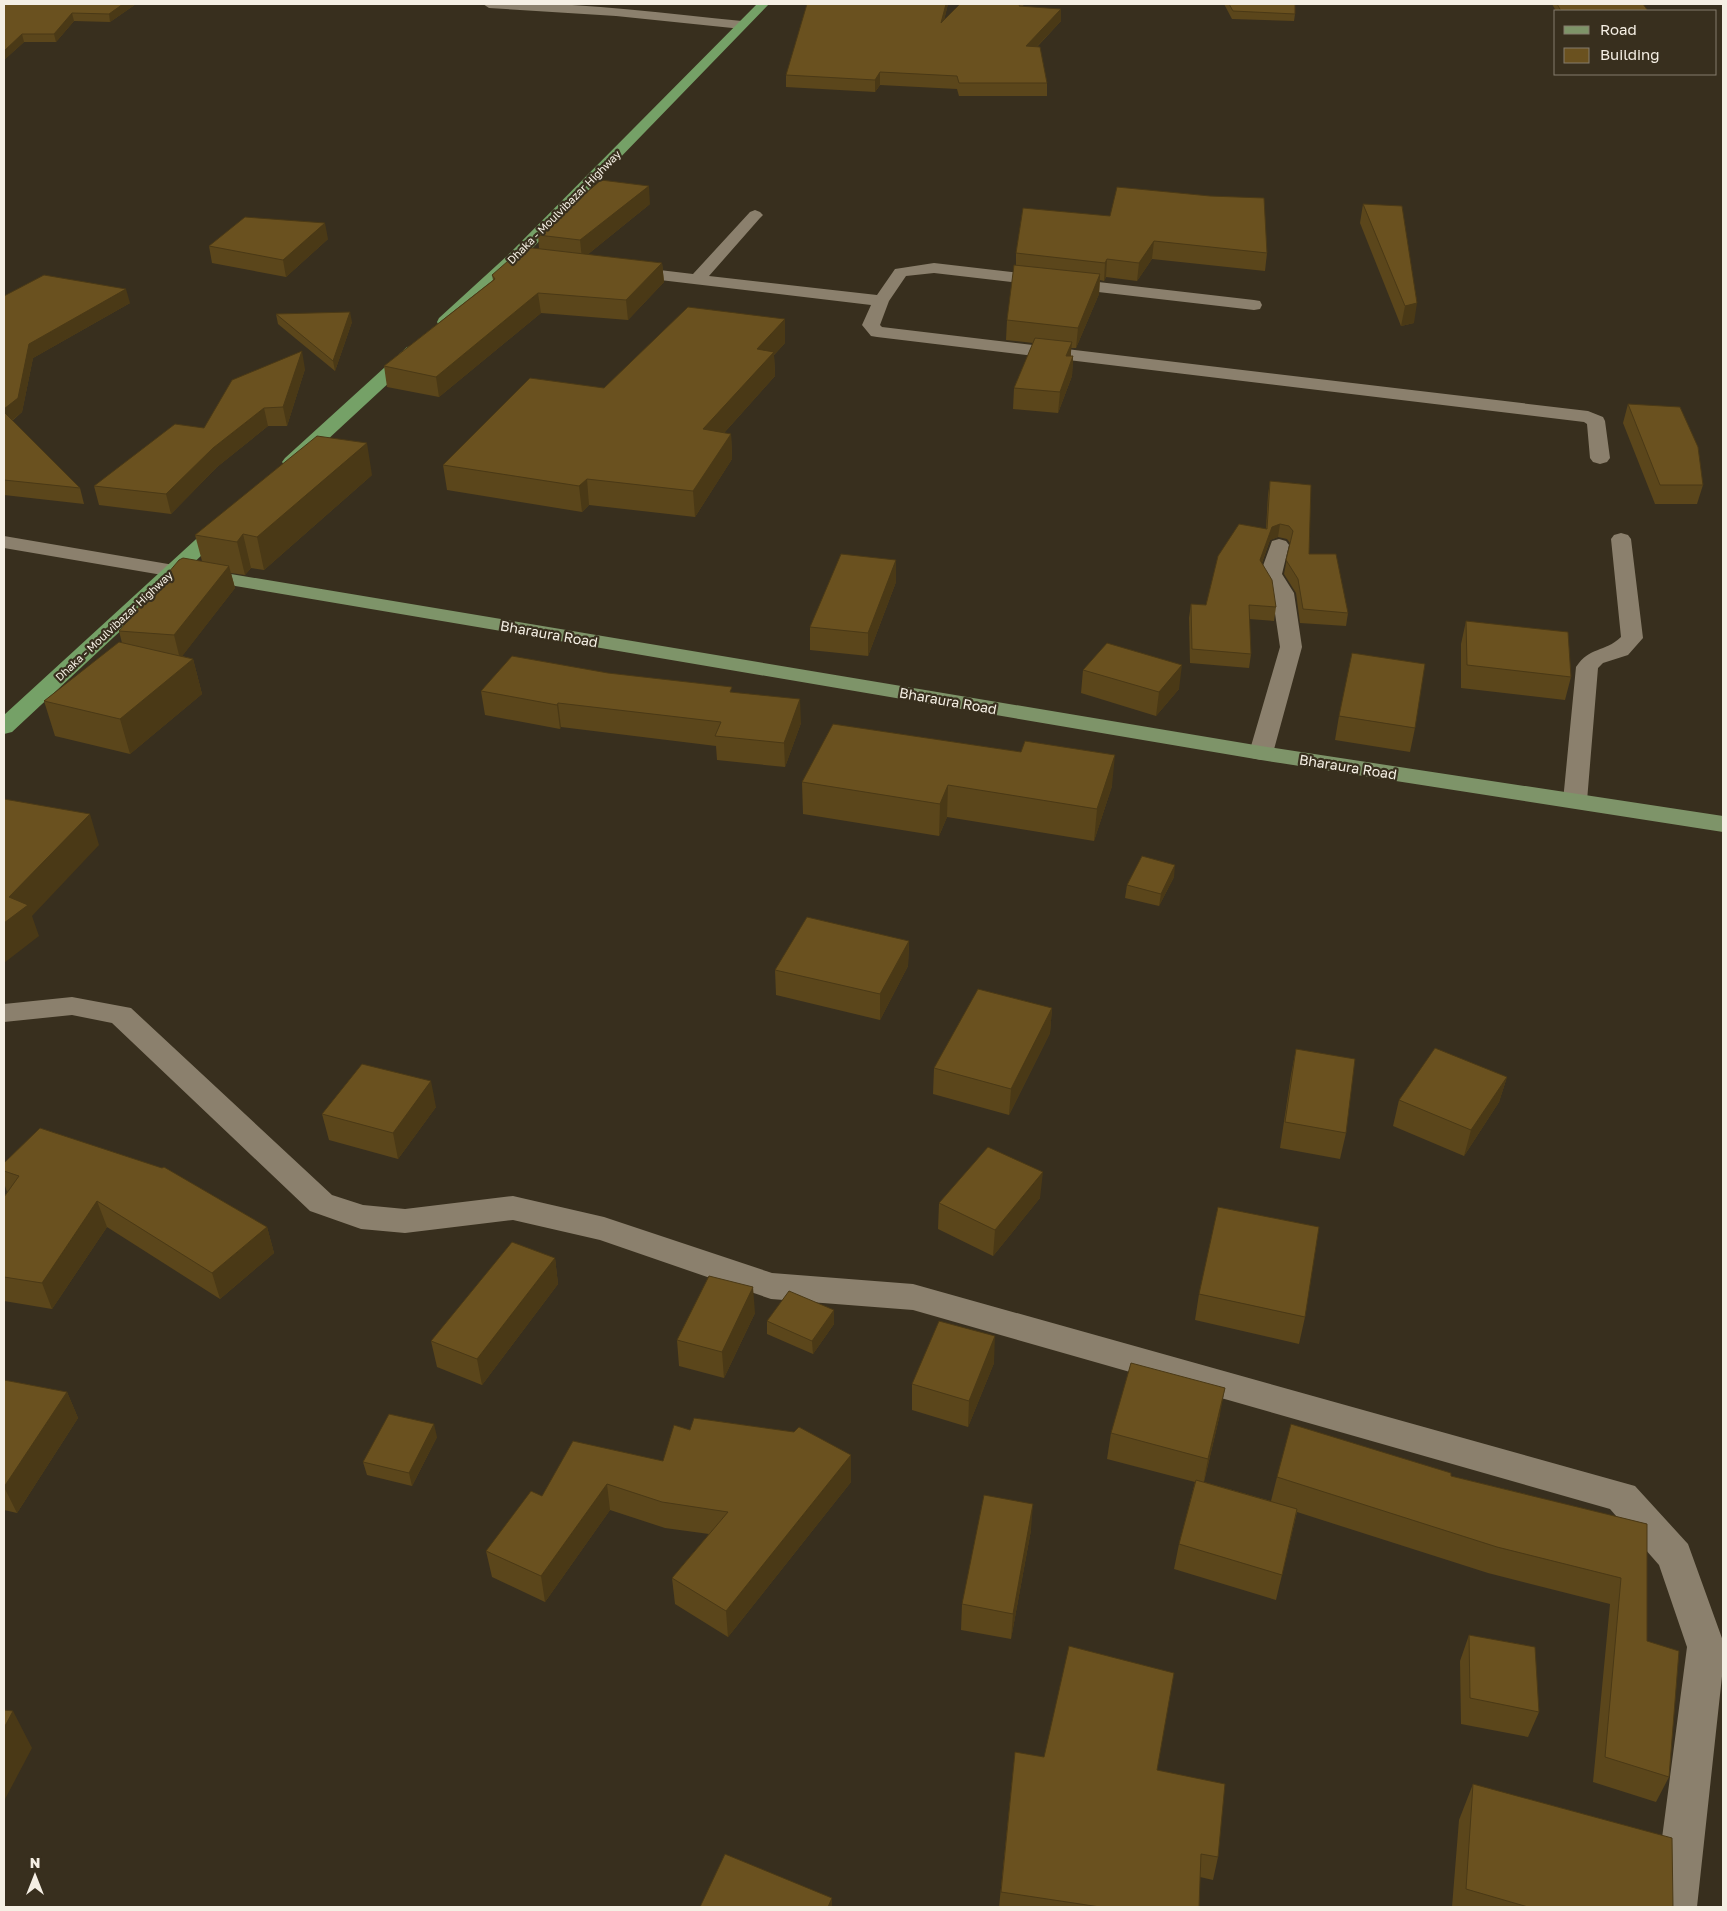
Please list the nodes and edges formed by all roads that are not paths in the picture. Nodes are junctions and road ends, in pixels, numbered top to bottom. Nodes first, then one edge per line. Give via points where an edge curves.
1 (489, 4) edge
2 (763, 4) edge
3 (742, 25) junction
4 (755, 215) dead end
5 (514, 258) junction
6 (533, 260) edge
7 (610, 269) edge
8 (697, 279) junction
9 (881, 301) junction
10 (1254, 305) dead end
11 (1600, 458) dead end
12 (282, 471) edge
13 (239, 511) edge
14 (1621, 539) dead end
15 (4, 542) edge
16 (1279, 545) dead end
17 (174, 571) junction
18 (4, 727) edge
19 (1261, 753) junction
20 (1574, 802) junction
21 (1723, 824) edge
22 (4, 1013) edge
23 (1675, 1907) edge

1 - 3 street via 616,12
2 - 3 highway, Dhaka - Moulvibazar Highway
3 - 5 highway, Dhaka - Moulvibazar Highway
4 - 8 street
5 - 6 street
5 - 12 highway, Dhaka - Moulvibazar Highway
7 - 8 street
8 - 9 street
9 - 10 street via 901,272 934,268
9 - 11 street via 871,324 877,332 1588,417 1596,421
13 - 17 highway, Dhaka - Moulvibazar Highway
14 - 20 street via 1632,638 1620,650 1595,658 1588,668
15 - 17 street
16 - 19 street via 1271,574 1283,593 1291,647
17 - 18 highway, Dhaka - Moulvibazar Highway
17 - 19 main road, Bharaura Road
19 - 20 main road, Bharaura Road
20 - 21 main road, Bharaura Road
22 - 23 street via 72,1006 121,1015 321,1202 361,1217 405,1221 514,1208 604,1228 771,1286 913,1297 1622,1497 1674,1556 1706,1648

